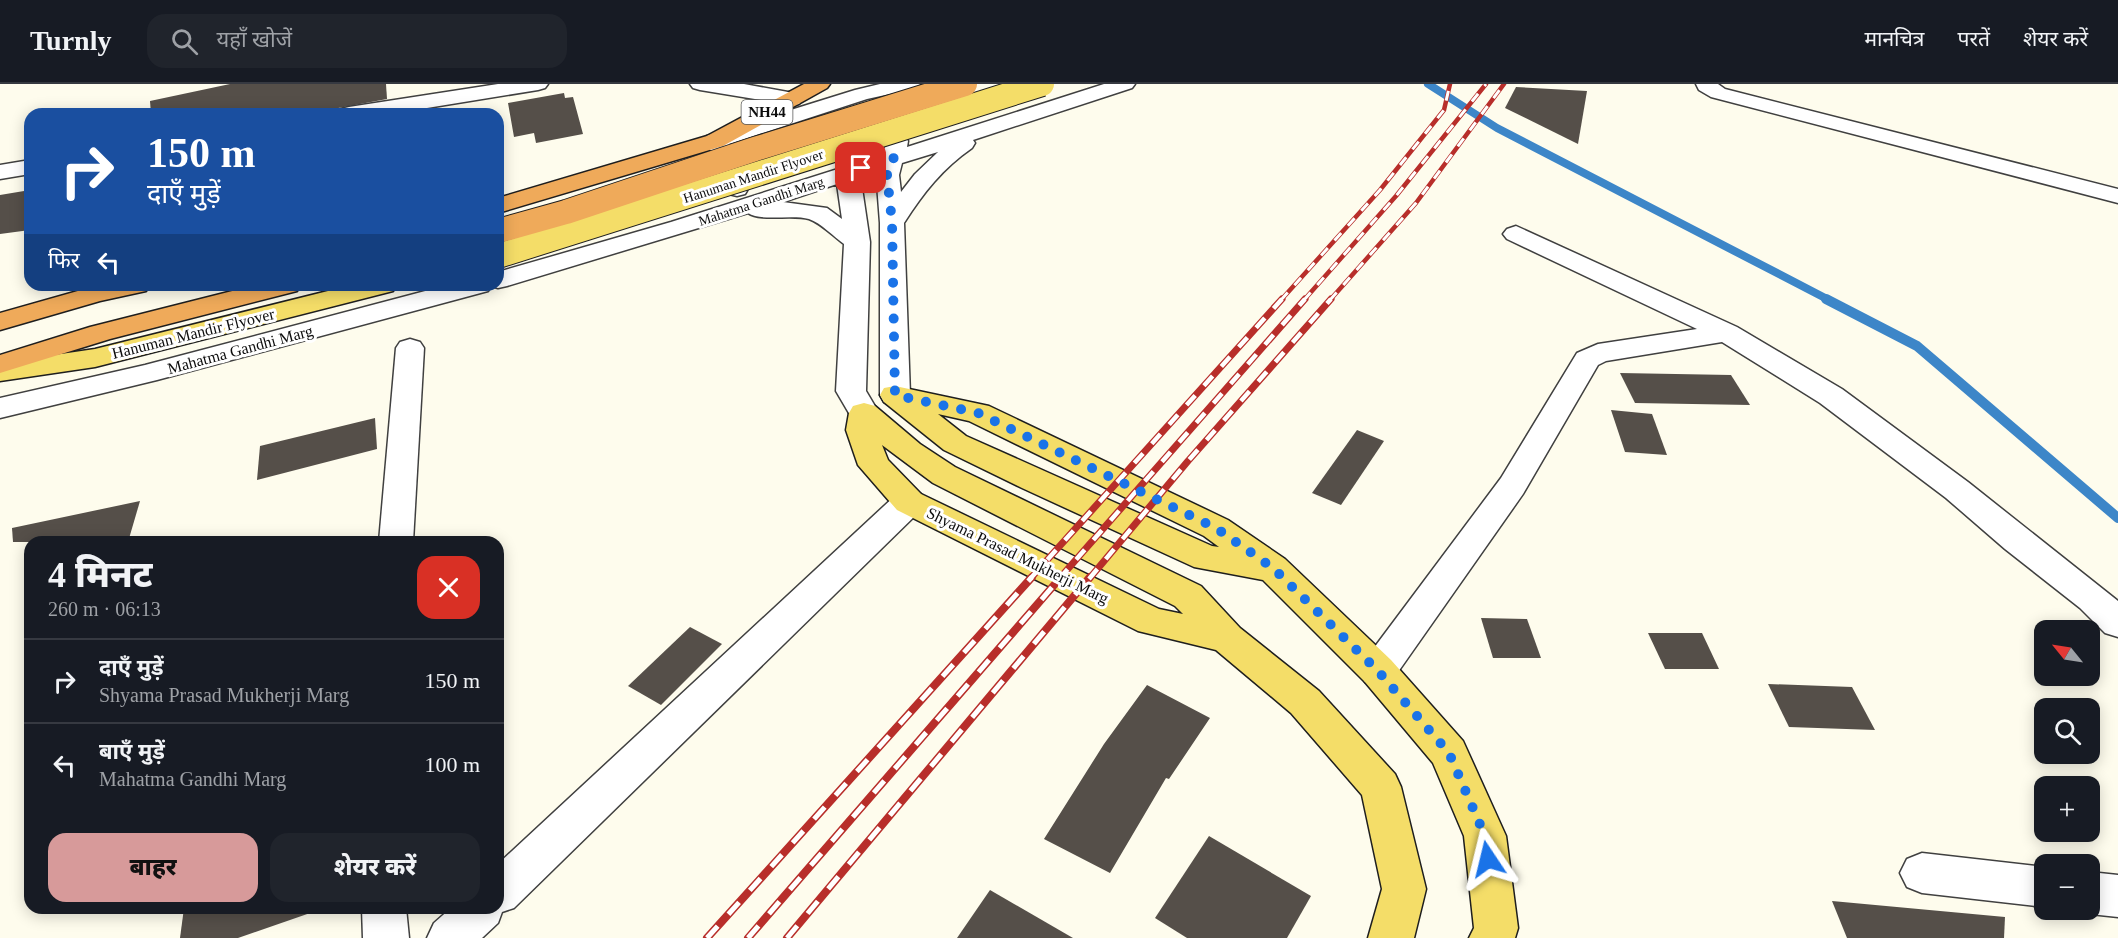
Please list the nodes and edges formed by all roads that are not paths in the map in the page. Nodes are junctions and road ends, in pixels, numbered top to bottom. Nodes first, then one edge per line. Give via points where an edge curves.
1 (538, 84) edge
2 (820, 84) edge
3 (910, 84) edge
4 (965, 84) edge
5 (1042, 84) edge
6 (1125, 84) edge
7 (1706, 84) edge
8 (715, 85) edge
9 (867, 87) edge
10 (791, 99) junction
11 (387, 108) edge
12 (982, 130) junction
13 (715, 141) junction
14 (894, 157) junction
15 (24, 168) edge
16 (0, 172) edge
17 (845, 174) junction
18 (2118, 196) edge
19 (504, 204) edge
20 (730, 210) junction
21 (892, 222) junction
22 (504, 229) edge
23 (1516, 234) dead end
24 (857, 242) junction
25 (504, 254) edge
26 (504, 278) edge
27 (108, 291) edge
28 (269, 291) edge
29 (356, 291) edge
30 (457, 291) edge
31 (0, 322) edge
32 (1727, 333) junction
33 (97, 346) junction
34 (410, 348) dead end
35 (0, 364) edge
36 (0, 372) edge
37 (895, 395) junction
38 (0, 408) edge
39 (864, 413) junction
40 (909, 502) junction
41 (396, 536) edge
42 (2118, 623) edge
43 (1227, 638) junction
44 (1378, 671) junction
45 (1922, 873) dead end
46 (2034, 886) edge
47 (504, 887) edge
48 (2100, 893) edge
49 (2118, 896) edge
50 (384, 914) edge
51 (476, 914) edge
52 (386, 938) edge
53 (450, 938) edge
54 (1390, 938) edge
55 (1492, 938) edge

1 - 11 street
2 - 10 highway, NH44
3 - 9 street
3 - 14 street
4 - 22 highway, Hanuman Mandir Flyover, bridge
5 - 25 main road, Hanuman Mandir Flyover, bridge
6 - 12 street, Mahatma Gandhi Marg
7 - 18 street via 1718,93
8 - 10 street
9 - 13 street
9 - 17 street
10 - 13 highway, NH44
12 - 14 street, Mahatma Gandhi Marg
12 - 21 street via 940,158
13 - 19 highway
13 - 20 street via 736,169 737,191
14 - 17 street, Mahatma Gandhi Marg
14 - 21 street via 887,175
15 - 16 street
17 - 20 street, Mahatma Gandhi Marg
17 - 24 street, Shyama Prasad Mukherji Marg
20 - 24 street via 818,213
20 - 26 street, Mahatma Gandhi Marg
21 - 37 street
23 - 32 street
24 - 39 street, Shyama Prasad Mukherji Marg via 851,391
27 - 31 highway
28 - 33 highway, Hanuman Mandir Flyover
29 - 33 main road, Hanuman Mandir Flyover
30 - 38 street, Mahatma Gandhi Marg via 147,374
32 - 42 street via 1831,396 2093,598
32 - 44 street via 1598,353 1587,359 1512,486
33 - 35 highway, Hanuman Mandir Flyover
33 - 36 main road, Hanuman Mandir Flyover via 65,364
34 - 41 street
37 - 39 main road
37 - 44 main road via 955,443 1033,480 1206,558 1273,568
39 - 40 main road, Shyama Prasad Mukherji Marg via 861,430 874,465
39 - 43 main road, Shyama Prasad Mukherji Marg via 944,475 1188,596
40 - 43 main road, Shyama Prasad Mukherji Marg via 1151,621
40 - 47 street
43 - 54 main road, Shyama Prasad Mukherji Marg via 1305,702 1381,787 1404,889
44 - 55 main road via 1449,753 1485,836 1496,928
45 - 46 street
48 - 49 street
50 - 52 street
51 - 53 street

